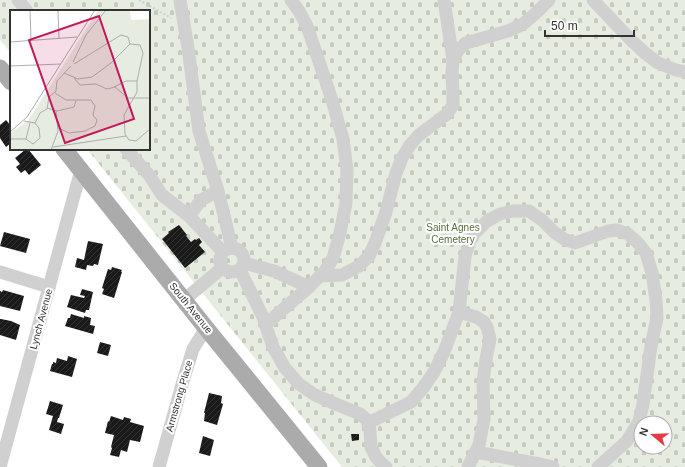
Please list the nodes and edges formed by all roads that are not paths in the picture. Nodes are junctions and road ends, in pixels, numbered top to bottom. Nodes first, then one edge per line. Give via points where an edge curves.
1 (18, 0) edge
2 (180, 0) edge
3 (291, 0) edge
4 (444, 0) edge
5 (549, 0) edge
6 (593, 0) edge
7 (26, 10) edge
8 (453, 60) junction
9 (0, 68) edge
10 (685, 72) edge
11 (10, 81) edge
12 (65, 150) edge
13 (127, 150) edge
14 (81, 170) junction
15 (218, 191) junction
16 (189, 216) junction
17 (227, 250) junction
18 (242, 266) junction
19 (222, 268) junction
20 (0, 272) edge
21 (320, 276) junction
22 (49, 287) junction
23 (309, 287) junction
24 (184, 300) junction
25 (459, 312) junction
26 (265, 325) junction
27 (206, 328) junction
28 (368, 423) junction
29 (476, 452) junction
30 (1, 458) edge
31 (159, 467) edge
32 (319, 467) edge
33 (386, 467) edge
34 (468, 467) edge
35 (553, 467) edge
36 (598, 467) edge

1 - 7 street
2 - 15 street via 199,131
3 - 21 street via 307,26 329,92 343,139 347,170 346,203 340,233 332,258
4 - 8 street
5 - 8 street via 523,24 466,43 458,50
6 - 10 street via 645,53 658,63
8 - 21 street via 453,105 447,114 419,135 402,158 386,212 369,256 359,266 342,275
9 - 11 main road
12 - 14 main road, South Avenue
13 - 16 street via 149,175 162,195
14 - 22 street, Lynch Avenue
14 - 24 main road, South Avenue
15 - 16 street via 201,200
15 - 17 street
16 - 17 street
17 - 18 street via 238,249 241,252 244,259
17 - 19 street via 220,256
18 - 19 street via 237,272 229,272
18 - 23 street via 274,271
18 - 26 street
19 - 24 street
20 - 22 street
21 - 23 street
22 - 30 street, Lynch Avenue
23 - 26 street
24 - 27 main road, South Avenue
25 - 28 street via 441,358 423,388 411,402
25 - 29 street via 484,322 488,327 490,339 483,382 484,420
25 - 36 street via 469,243 475,233 500,214 513,210 529,212 564,239 575,243 617,230 628,234 637,242 646,253 652,273 657,318 643,404 639,421 627,441
26 - 28 street via 273,347 285,368 299,384 360,414
27 - 31 street, Armstrong Place via 193,349
27 - 32 main road, South Avenue
28 - 33 street via 376,457
29 - 34 street
29 - 35 street

